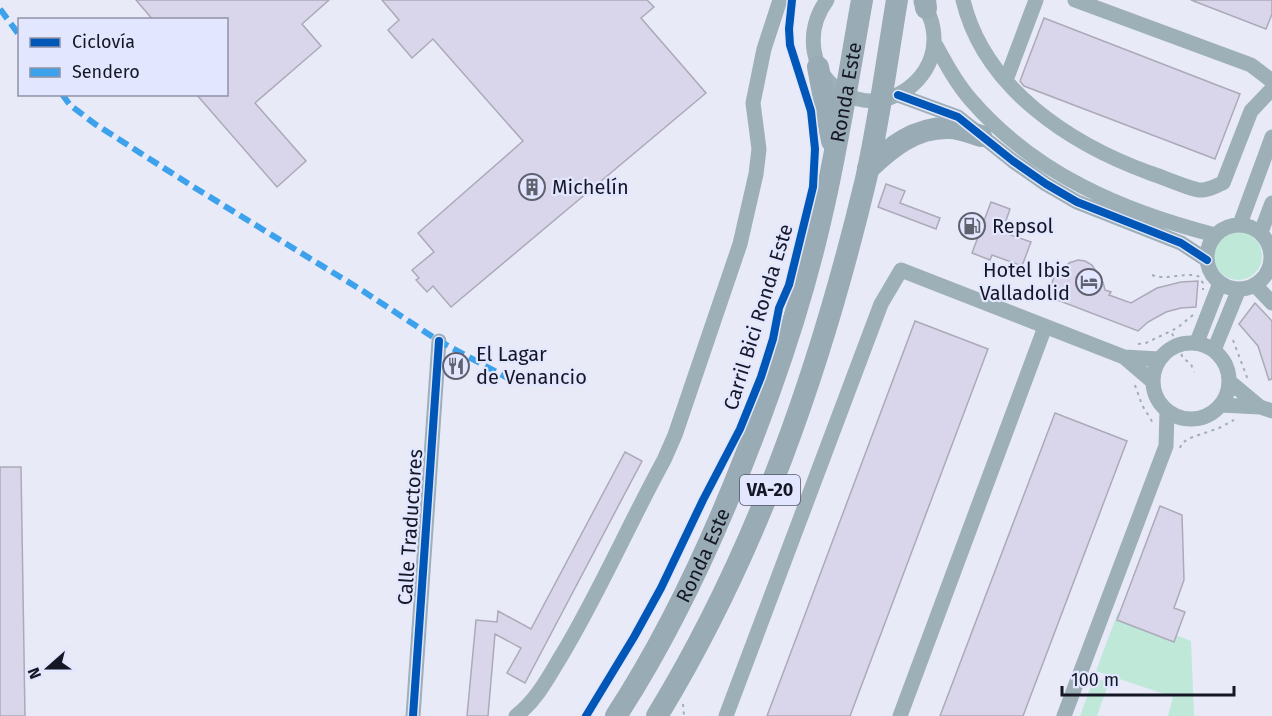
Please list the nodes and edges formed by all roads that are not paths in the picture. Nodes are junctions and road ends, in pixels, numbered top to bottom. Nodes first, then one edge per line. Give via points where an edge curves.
1 (780, 0) edge
2 (812, 0) edge
3 (827, 0) edge
4 (861, 0) edge
5 (897, 0) edge
6 (963, 0) edge
7 (1036, 0) edge
8 (1075, 0) edge
9 (923, 3) edge
10 (817, 15) junction
11 (934, 42) junction
12 (1251, 65) junction
13 (1272, 65) edge
14 (818, 68) junction
15 (1006, 80) junction
16 (1272, 81) edge
17 (1272, 89) edge
18 (846, 94) junction
19 (889, 98) junction
20 (1264, 103) edge
21 (981, 136) junction
22 (1272, 137) edge
23 (834, 151) junction
24 (868, 169) junction
25 (1272, 203) edge
26 (1240, 224) junction
27 (1261, 232) junction
28 (1215, 235) junction
29 (1272, 258) edge
30 (1207, 260) junction
31 (1264, 280) edge
32 (1220, 283) junction
33 (1239, 289) junction
34 (1272, 303) edge
35 (1045, 327) junction
36 (439, 341) dead end
37 (1197, 342) junction
38 (1214, 350) junction
39 (1124, 357) junction
40 (1159, 359) junction
41 (1152, 381) junction
42 (1230, 382) junction
43 (1221, 405) junction
44 (1266, 409) edge
45 (1167, 411) junction
46 (1189, 420) junction
47 (1166, 446) junction
48 (413, 716) edge
49 (516, 716) edge
50 (616, 716) edge
51 (657, 716) edge
52 (726, 716) edge
53 (900, 716) edge
54 (1064, 716) edge

1 - 49 street via 764,49 753,103 759,149 740,244 675,435 578,628 540,691
2 - 10 street
3 - 10 street
4 - 18 highway, Ronda Este / VA-20
5 - 19 highway, Ronda Este / VA-20
6 - 15 street via 976,37
7 - 15 street
8 - 12 street
9 - 11 street via 933,24
10 - 14 street via 812,42
11 - 19 street via 921,78 911,88
11 - 28 street via 970,99 996,127 1041,164 1082,188 1126,206
12 - 13 street
12 - 16 street
14 - 18 street
14 - 23 highway
15 - 20 street via 1035,110 1081,142 1200,191 1223,183 1251,111
17 - 20 street
18 - 19 street via 859,99
18 - 23 highway, Ronda Este / VA-20
19 - 21 street via 958,117
19 - 24 highway, Ronda Este / VA-20
21 - 24 highway via 951,127 924,131 887,150
21 - 30 street via 1077,202 1181,243
22 - 26 street
23 - 50 highway, Ronda Este / VA-20 via 824,205 783,355 747,455 698,569
24 - 51 highway, Ronda Este / VA-20 via 834,303 787,447 738,565 686,669
25 - 27 street
26 - 27 street
26 - 28 street via 1228,226
27 - 29 street
28 - 30 street via 1208,246
29 - 31 street
30 - 32 street
31 - 33 street
31 - 34 street
32 - 33 street
32 - 37 street
33 - 38 street
35 - 39 street
35 - 52 street via 901,270 881,304
35 - 53 street
36 - 48 street, Calle Traductores
37 - 38 street
37 - 40 street via 1178,344
38 - 42 street via 1226,364
39 - 40 street
39 - 41 street
40 - 41 street
41 - 45 street via 1154,393
42 - 43 street
42 - 44 street
43 - 44 street
43 - 46 street via 1207,416
45 - 46 street
45 - 47 street
46 - 47 street
47 - 54 street

